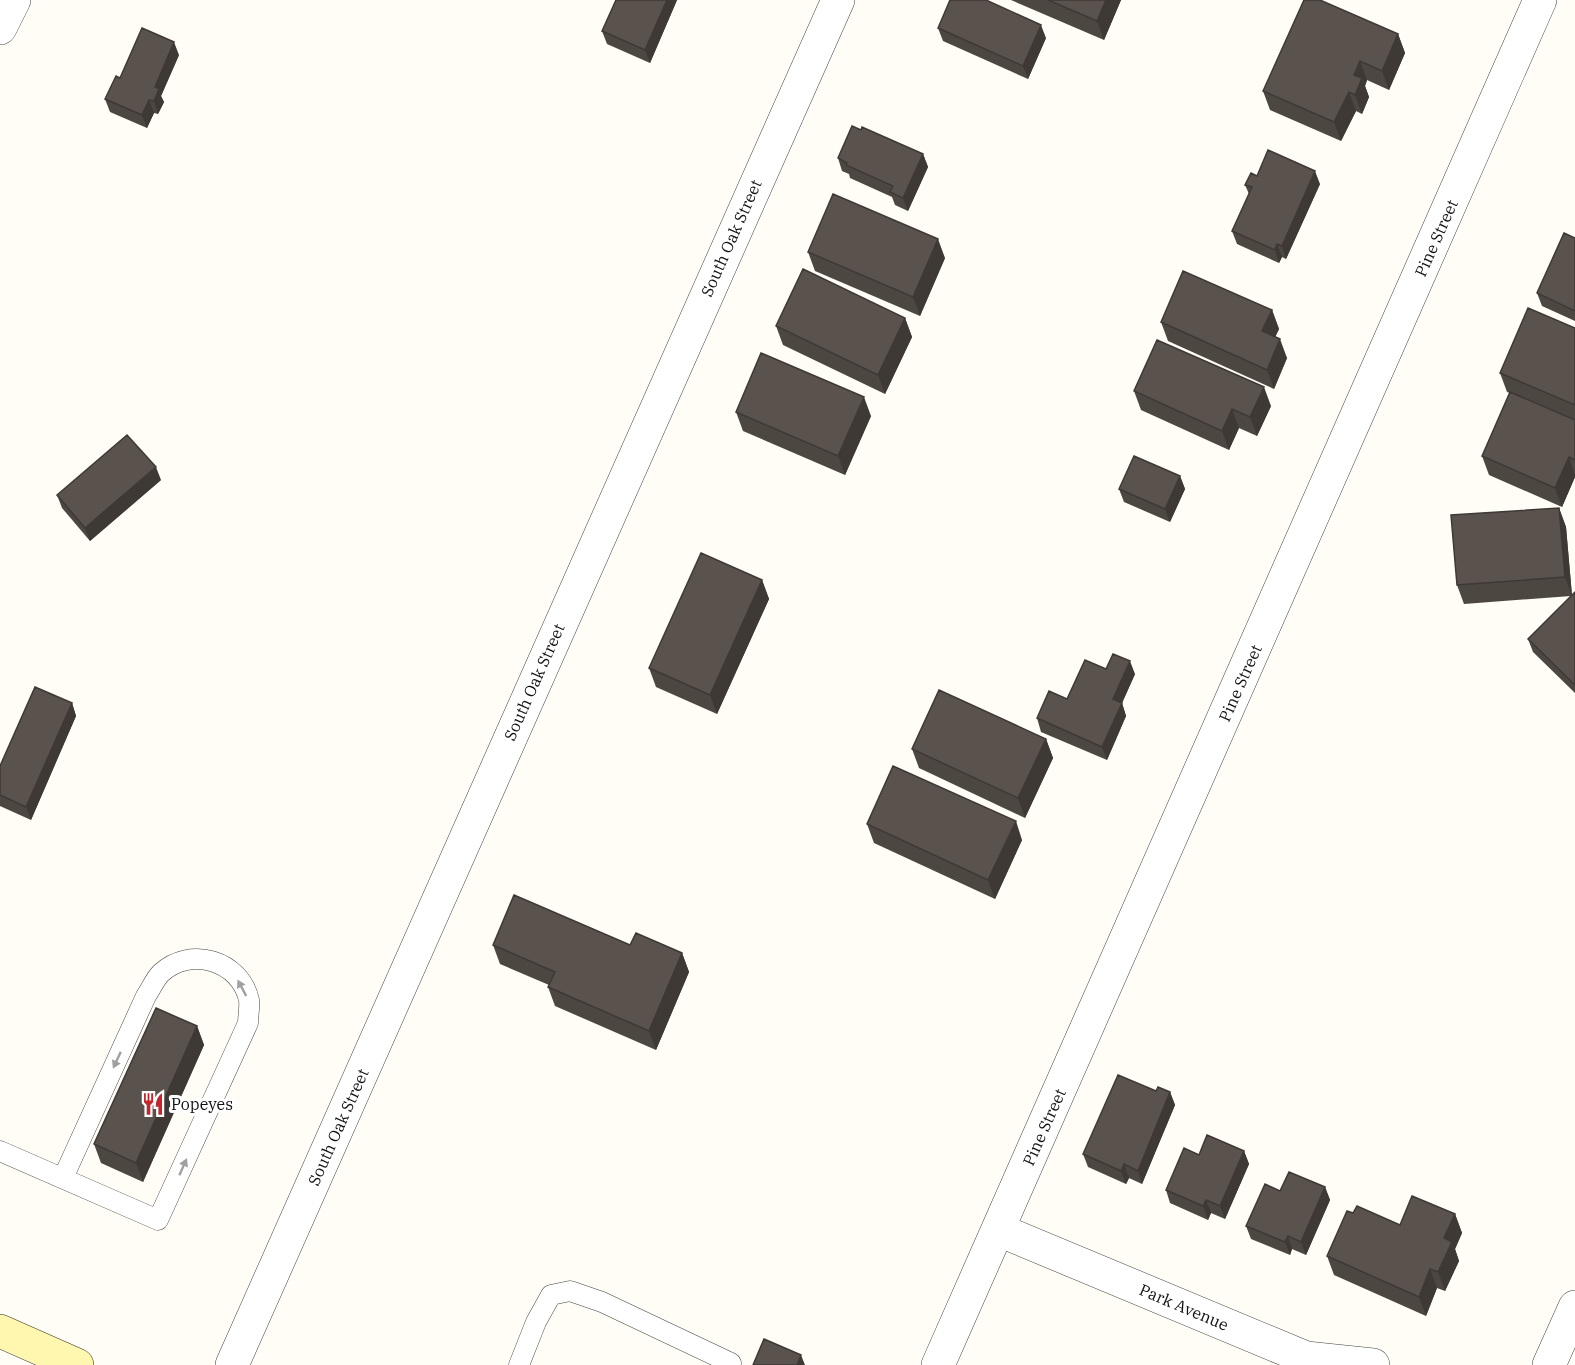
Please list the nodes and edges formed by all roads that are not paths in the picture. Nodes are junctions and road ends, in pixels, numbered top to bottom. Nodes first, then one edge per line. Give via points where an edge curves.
1 (14, 0) edge
2 (838, 0) edge
3 (1540, 0) edge
4 (0, 28) edge
5 (0, 1151) edge
6 (63, 1179) junction
7 (999, 1230) junction
8 (1575, 1307) edge
9 (0, 1331) edge
10 (731, 1363) dead end
11 (77, 1365) edge
12 (232, 1365) edge
13 (519, 1365) edge
14 (938, 1365) edge
15 (1373, 1365) edge
16 (1549, 1365) edge

1 - 4 street
2 - 12 street, South Oak Street
3 - 7 street, Pine Street
5 - 6 lane
6 -> 6 lane via 159,1220 248,1023 249,1000 240,981 216,961 198,958 176,962 159,974
7 - 14 street, Pine Street
7 - 15 street, Park Avenue via 1306,1359
8 - 16 street
9 - 11 main road
10 - 13 lane via 602,1302 570,1291 551,1295

